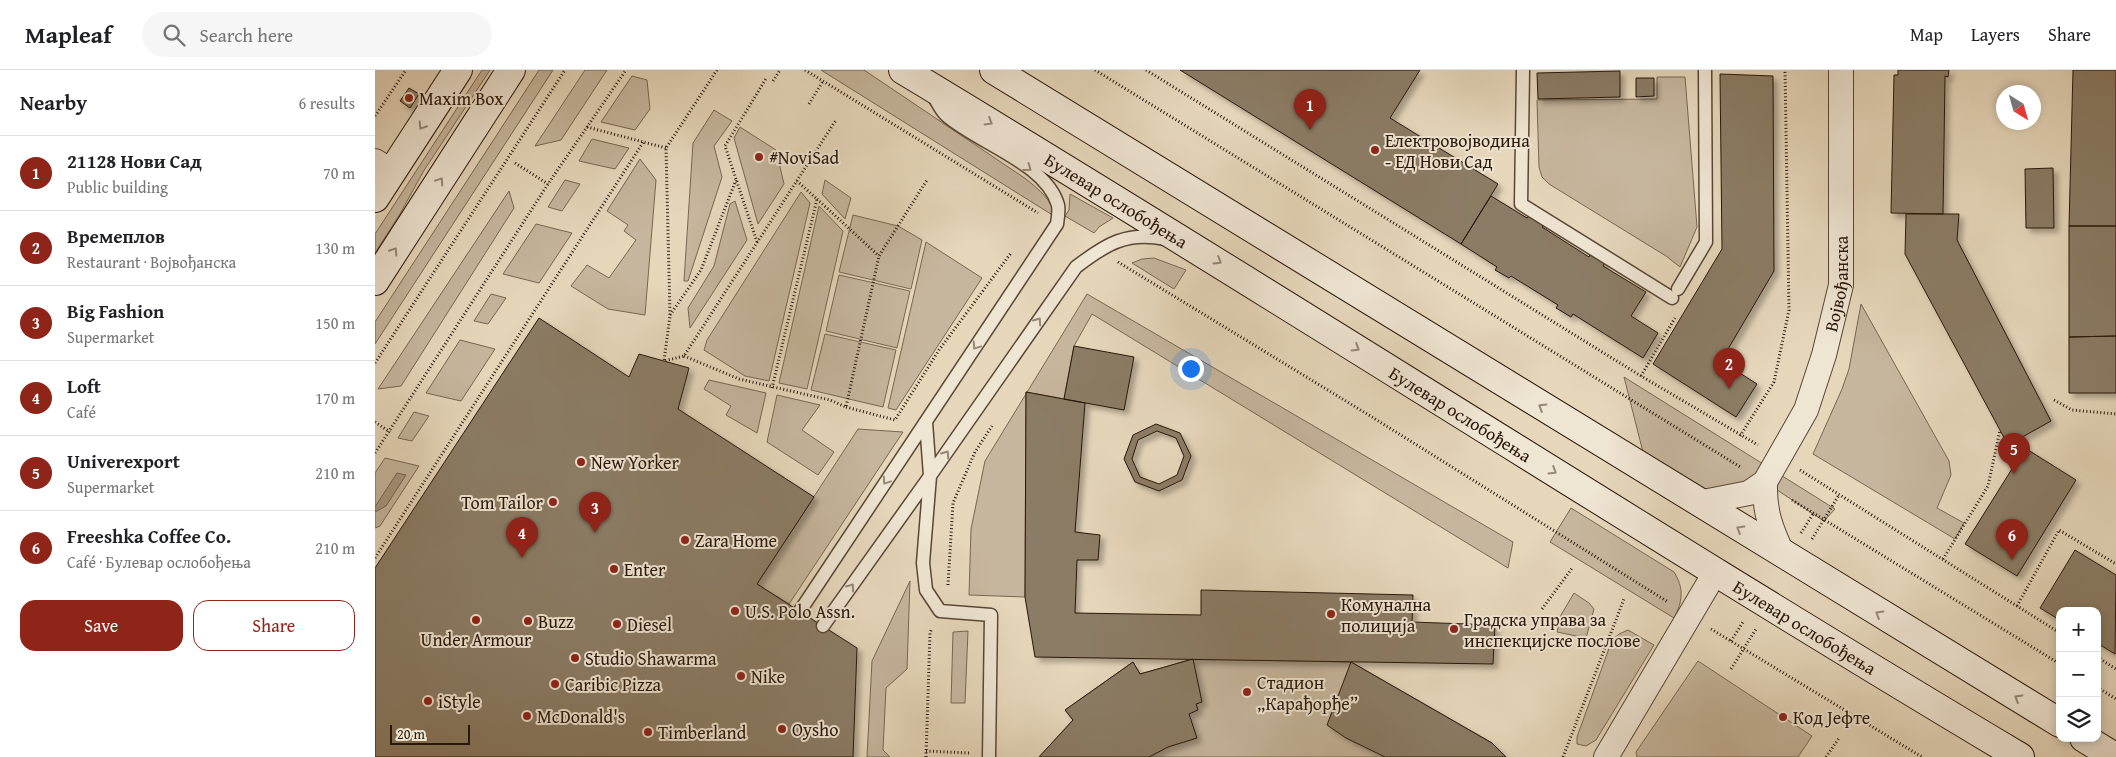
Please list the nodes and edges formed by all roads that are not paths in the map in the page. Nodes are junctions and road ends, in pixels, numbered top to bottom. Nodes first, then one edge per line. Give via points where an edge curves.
1 (458, 70) edge
2 (511, 70) edge
3 (994, 70) edge
4 (1523, 70) edge
5 (1705, 70) edge
6 (1841, 70) edge
7 (914, 77) edge
8 (384, 166) edge
9 (375, 198) edge
10 (1189, 244) junction
11 (375, 281) edge
12 (926, 422) junction
13 (930, 476) junction
14 (1765, 482) junction
15 (1698, 503) junction
16 (1783, 555) junction
17 (1715, 571) junction
18 (800, 611) dead end
19 (823, 626) dead end
20 (2056, 721) edge
21 (2091, 742) edge
22 (989, 755) edge
23 (1606, 757) edge
24 (2019, 757) edge
25 (2115, 757) edge

1 -> 8 main road
11 -> 2 main road
15 -> 3 main road
4 - 5 lane via 1521,204 1675,294 1707,242
6 - 14 street, Војвођанска via 1841,285 1825,355 1806,410
7 -> 10 main road, Булевар ослобођења
7 -> 12 lane via 945,115 1031,170 1054,195 1059,208 1057,224
8 - 9 main road
13 -> 10 lane via 1076,267 1098,250 1124,238 1148,236
10 -> 17 main road, Булевар ослобођења
12 - 13 lane
12 -> 18 lane
19 -> 13 lane
13 - 22 lane via 923,564 926,590 940,611 991,615
14 - 15 street via 1749,493
14 - 16 street, Војвођанска via 1764,504
16 -> 15 main road
20 -> 16 main road
17 - 23 street
17 - 24 main road, Булевар ослобођења
21 - 25 main road

